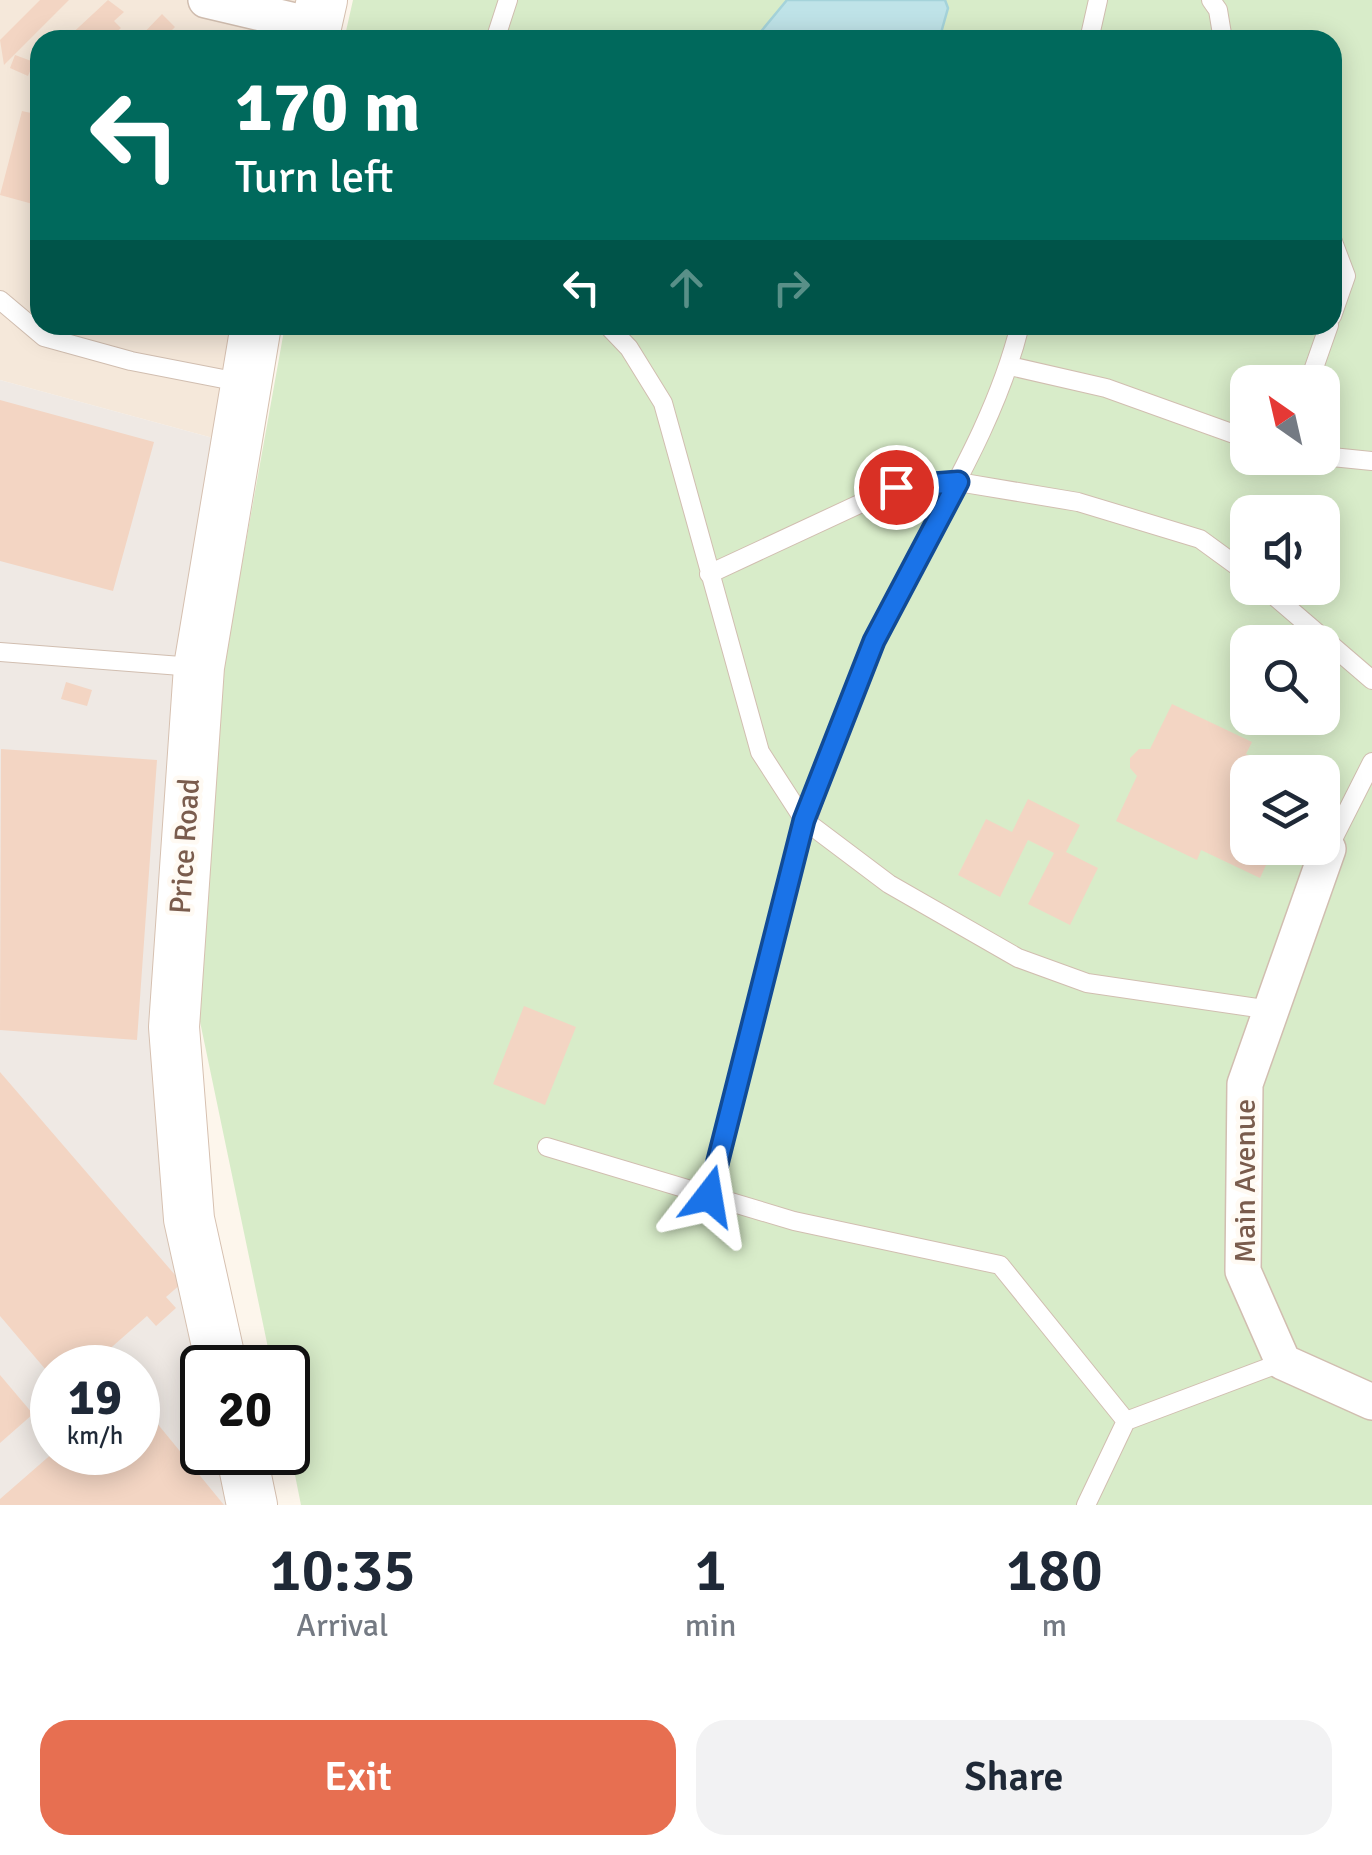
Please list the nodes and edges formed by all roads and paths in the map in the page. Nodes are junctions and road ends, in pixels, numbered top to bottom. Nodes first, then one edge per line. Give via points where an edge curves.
1 (206, 0) edge
2 (508, 0) edge
3 (1098, 0) edge
4 (1212, 0) edge
5 (317, 22) edge
6 (498, 30) edge
7 (1091, 30) edge
8 (1221, 30) edge
9 (0, 300) edge
10 (30, 325) edge
11 (42, 335) edge
12 (254, 335) edge
13 (617, 335) edge
14 (1018, 335) edge
15 (1325, 335) edge
16 (1315, 365) edge
17 (1010, 366) junction
18 (244, 383) junction
19 (1230, 433) edge
20 (1340, 458) edge
21 (1372, 461) edge
22 (958, 482) junction
23 (1230, 561) edge
24 (709, 574) junction
25 (1285, 605) edge
26 (0, 652) edge
27 (199, 667) junction
28 (1372, 680) edge
29 (1372, 762) edge
30 (804, 820) junction
31 (1340, 825) edge
32 (1322, 865) edge
33 (1271, 1010) junction
34 (547, 1147) dead end
35 (709, 1196) junction
36 (217, 1345) edge
37 (1283, 1362) junction
38 (1372, 1402) edge
39 (1126, 1420) junction
40 (245, 1475) edge
41 (252, 1505) edge
42 (1086, 1505) edge

1 - 5 street
2 - 6 lane
3 - 7 lane
4 - 8 lane
9 - 10 lane
11 - 18 lane
12 - 18 street, Price Road
13 - 24 lane via 663,403
14 - 17 lane
15 - 16 lane
17 - 19 lane via 1106,388
17 - 22 lane
18 - 27 street, Price Road
20 - 21 lane
22 - 23 lane via 1078,502 1200,539
22 - 24 lane via 896,487
22 - 30 lane via 874,641
24 - 30 lane via 760,752
25 - 28 lane
26 - 27 lane
27 - 36 street, Price Road via 182,857 176,1084 189,1219
29 - 31 lane
30 - 33 lane via 889,884 1018,958 1088,982
30 - 35 lane
32 - 33 street, Main Avenue
33 - 37 street, Main Avenue via 1245,1084 1243,1272
34 - 35 lane
35 - 39 lane via 1000,1265
37 - 38 street
37 - 39 lane
39 - 42 lane
40 - 41 street

